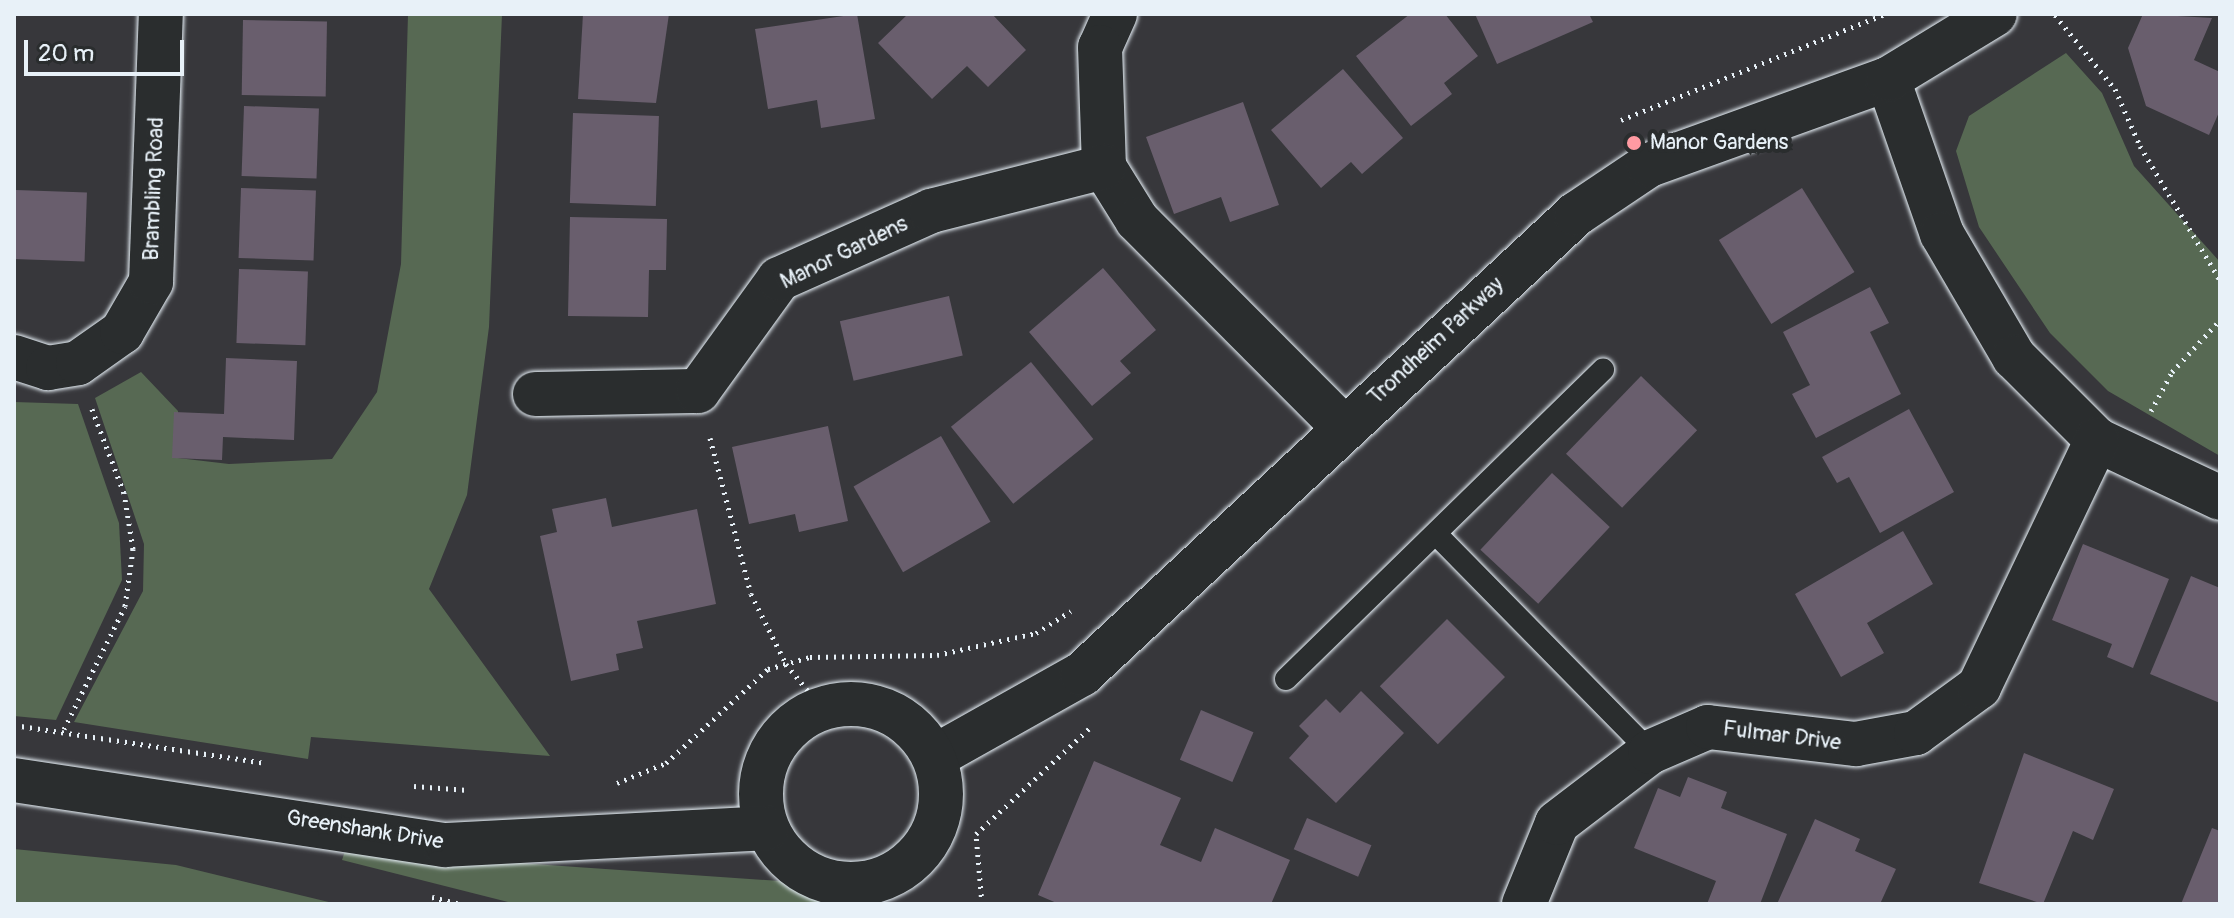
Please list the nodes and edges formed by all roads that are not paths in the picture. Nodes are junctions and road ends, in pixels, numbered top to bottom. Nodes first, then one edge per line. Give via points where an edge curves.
1 (161, 14) edge
2 (1115, 14) edge
3 (1995, 14) edge
4 (1888, 79) junction
5 (1104, 167) junction
6 (14, 357) edge
7 (1603, 370) dead end
8 (535, 394) dead end
9 (1343, 427) junction
10 (2112, 447) junction
11 (2220, 498) edge
12 (1436, 534) junction
13 (1286, 679) dead end
14 (1650, 752) junction
15 (934, 757) junction
16 (14, 780) edge
17 (767, 828) junction
18 (888, 892) edge
19 (1524, 904) edge

1 - 6 street, Brambling Road via 151,282 122,332 62,366
2 - 5 street via 1100,47
3 - 4 street, Trondheim Parkway
4 - 9 street, Trondheim Parkway via 1649,165 1576,214
4 - 10 street via 1942,234 2014,357
5 - 8 street, Manor Gardens via 931,211 779,279 698,391
5 - 9 street via 1137,220
7 - 12 lane
9 - 15 street, Trondheim Parkway via 1082,674
10 - 11 street
10 - 14 street, Fulmar Drive via 1979,687 1916,733 1856,744 1708,727
12 - 13 lane
12 - 14 lane
14 - 19 street, Fulmar Drive via 1557,823
15 - 17 street via 920,735 887,712 849,703 822,708 775,743 763,771
15 - 18 street via 942,787 926,845
16 - 17 street, Greenshank Drive via 445,845
17 - 18 street via 801,870

